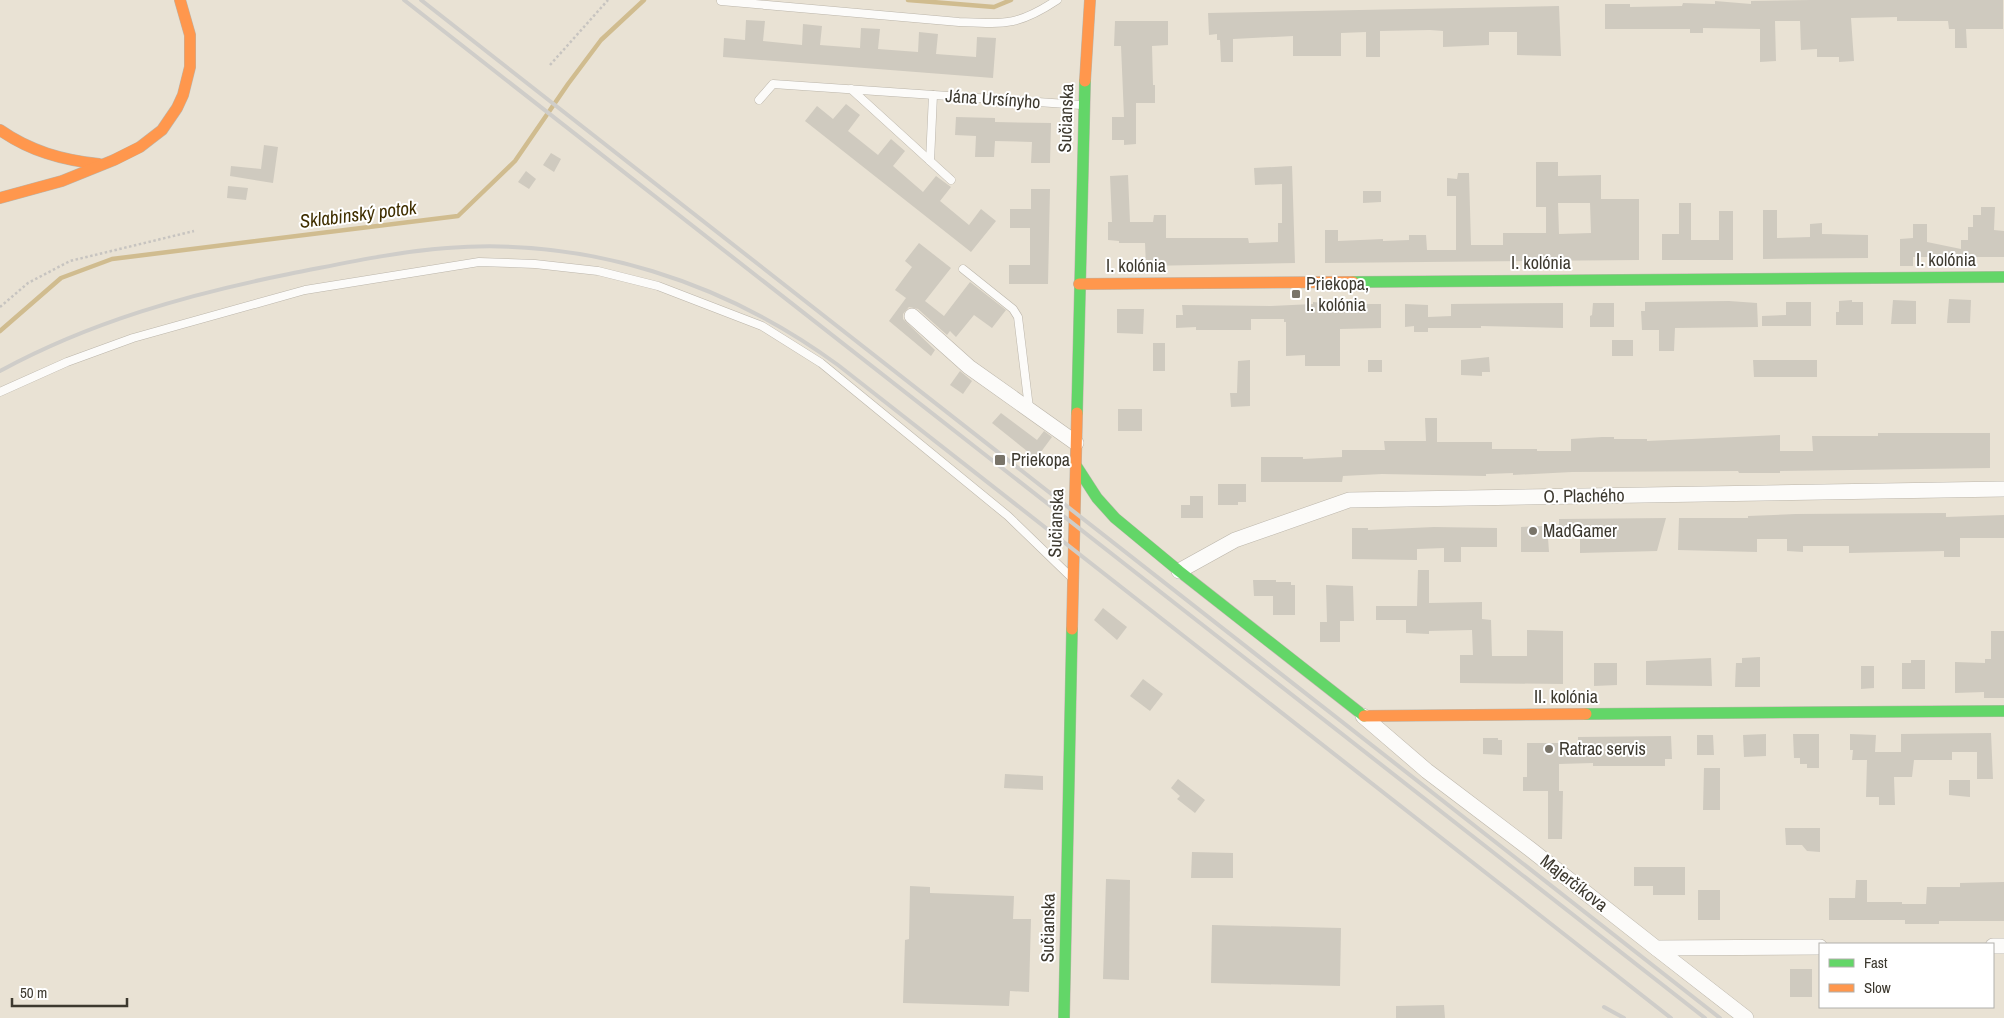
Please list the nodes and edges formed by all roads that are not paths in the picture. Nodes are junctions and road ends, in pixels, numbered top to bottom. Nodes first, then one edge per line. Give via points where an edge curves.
1 (180, 0) edge
2 (1057, 0) edge
3 (1090, 0) edge
4 (721, 1) dead end
5 (851, 89) junction
6 (932, 95) junction
7 (759, 100) dead end
8 (1084, 105) junction
9 (0, 130) edge
10 (930, 161) junction
11 (103, 164) junction
12 (951, 180) dead end
13 (0, 198) edge
14 (963, 269) dead end
15 (2004, 277) edge
16 (1079, 284) junction
17 (912, 316) dead end
18 (0, 392) edge
19 (1028, 408) junction
20 (1076, 442) junction
21 (1075, 464) junction
22 (2004, 490) edge
23 (1179, 571) junction
24 (1072, 579) junction
25 (2004, 711) edge
26 (1363, 716) junction
27 (1819, 947) edge
28 (1656, 948) junction
29 (1064, 1018) edge
30 (1746, 1018) edge

1 - 11 street via 191,42 186,87 177,108 153,138 128,155
2 - 4 lane via 1016,22 998,23
3 - 8 street, Sučianska
5 - 6 lane, Jána Ursínyho
5 - 7 lane, Jána Ursínyho via 774,84
5 - 10 lane
6 - 8 lane, Jána Ursínyho
6 - 10 lane, Jána Ursínyho
8 - 16 street, Sučianska
9 - 11 street via 38,153 70,162
10 - 12 lane
11 - 13 street via 62,181
14 - 19 lane via 1013,309 1018,317
15 - 16 street, I. kolónia
16 - 20 street, Sučianska
17 - 19 street via 969,367
18 - 24 lane via 132,338 305,290 480,262 598,271 658,286 762,326 821,363 1008,516
19 - 20 street
20 - 21 street, Sučianska
21 - 23 street via 1097,498 1115,518
21 - 24 street, Sučianska
22 - 23 street, O. Plachého via 1349,500 1235,540
23 - 26 street
24 - 29 street, Sučianska
25 - 26 street, II. kolónia
26 - 28 street, Majerčíkova via 1427,771
27 - 28 street
28 - 30 street, Majerčíkova

